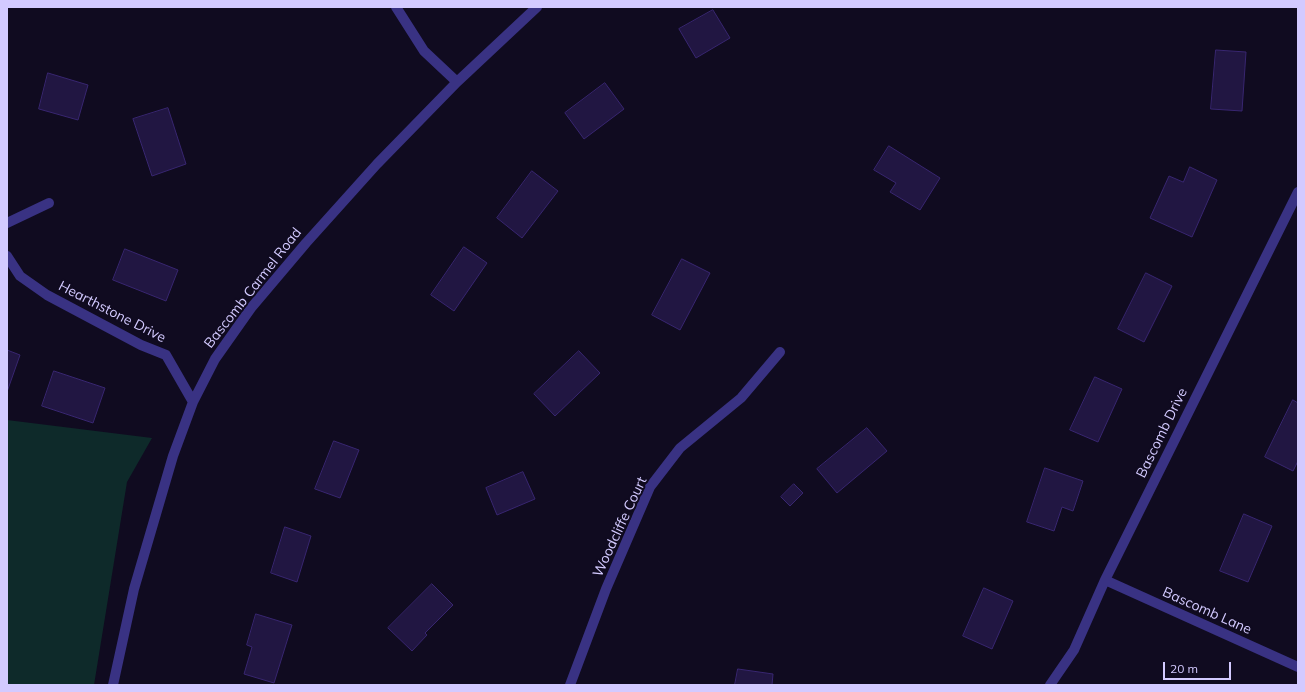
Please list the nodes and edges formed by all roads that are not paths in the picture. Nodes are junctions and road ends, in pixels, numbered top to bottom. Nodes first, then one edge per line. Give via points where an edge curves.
1 (396, 7) edge
2 (537, 7) edge
3 (457, 82) junction
4 (1298, 192) edge
5 (50, 203) dead end
6 (7, 223) edge
7 (7, 256) edge
8 (780, 352) dead end
9 (193, 402) junction
10 (1105, 580) junction
11 (1298, 668) edge
12 (113, 685) edge
13 (570, 685) edge
14 (1050, 685) edge

1 - 3 street via 424,51
2 - 3 street, Bascomb Carmel Road
3 - 9 street, Bascomb Carmel Road via 372,169 256,302 215,359
4 - 10 street, Bascomb Drive
5 - 6 street
7 - 9 street, Hearthstone Drive via 20,276 47,296 141,345 166,355
8 - 13 street, Woodcliffe Court via 741,398 680,448 650,487 606,590
9 - 12 street, Bascomb Carmel Road via 173,456 134,588
10 - 11 street, Bascomb Lane
10 - 14 street, Bascomb Drive via 1074,650

